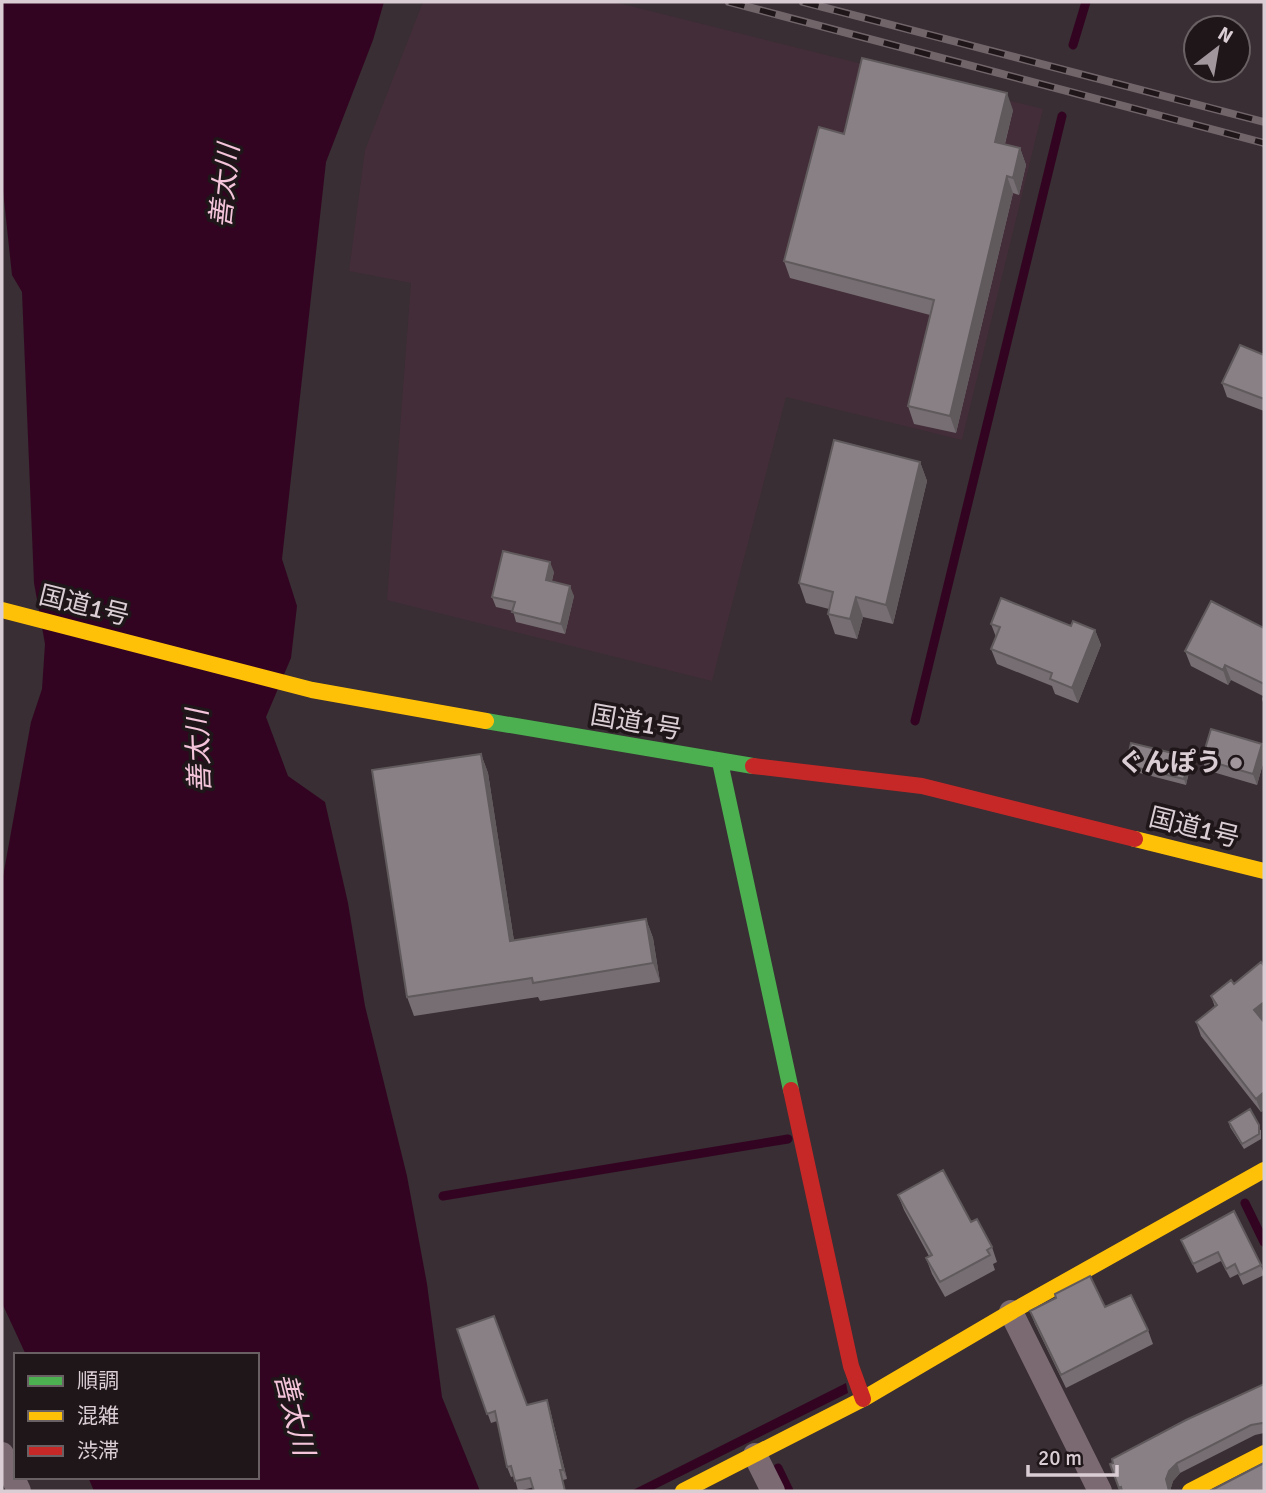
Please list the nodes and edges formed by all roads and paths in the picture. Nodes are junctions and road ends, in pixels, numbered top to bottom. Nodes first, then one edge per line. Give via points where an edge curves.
1 (2, 610) edge
2 (720, 762) junction
3 (1264, 871) edge
4 (1264, 1170) edge
5 (1011, 1312) junction
6 (863, 1399) junction
7 (1264, 1453) edge
8 (2, 1454) edge
9 (755, 1455) junction
10 (19, 1491) edge
11 (683, 1491) edge
12 (773, 1491) edge
13 (1100, 1491) edge
14 (1191, 1491) edge

1 - 2 main road, 国道1号 via 312,690
2 - 3 main road, 国道1号 via 922,786
2 - 6 main road via 851,1366
4 - 5 main road
5 - 6 main road
5 - 13 street
6 - 9 main road
7 - 14 main road
8 - 10 street
9 - 11 main road
9 - 12 street

